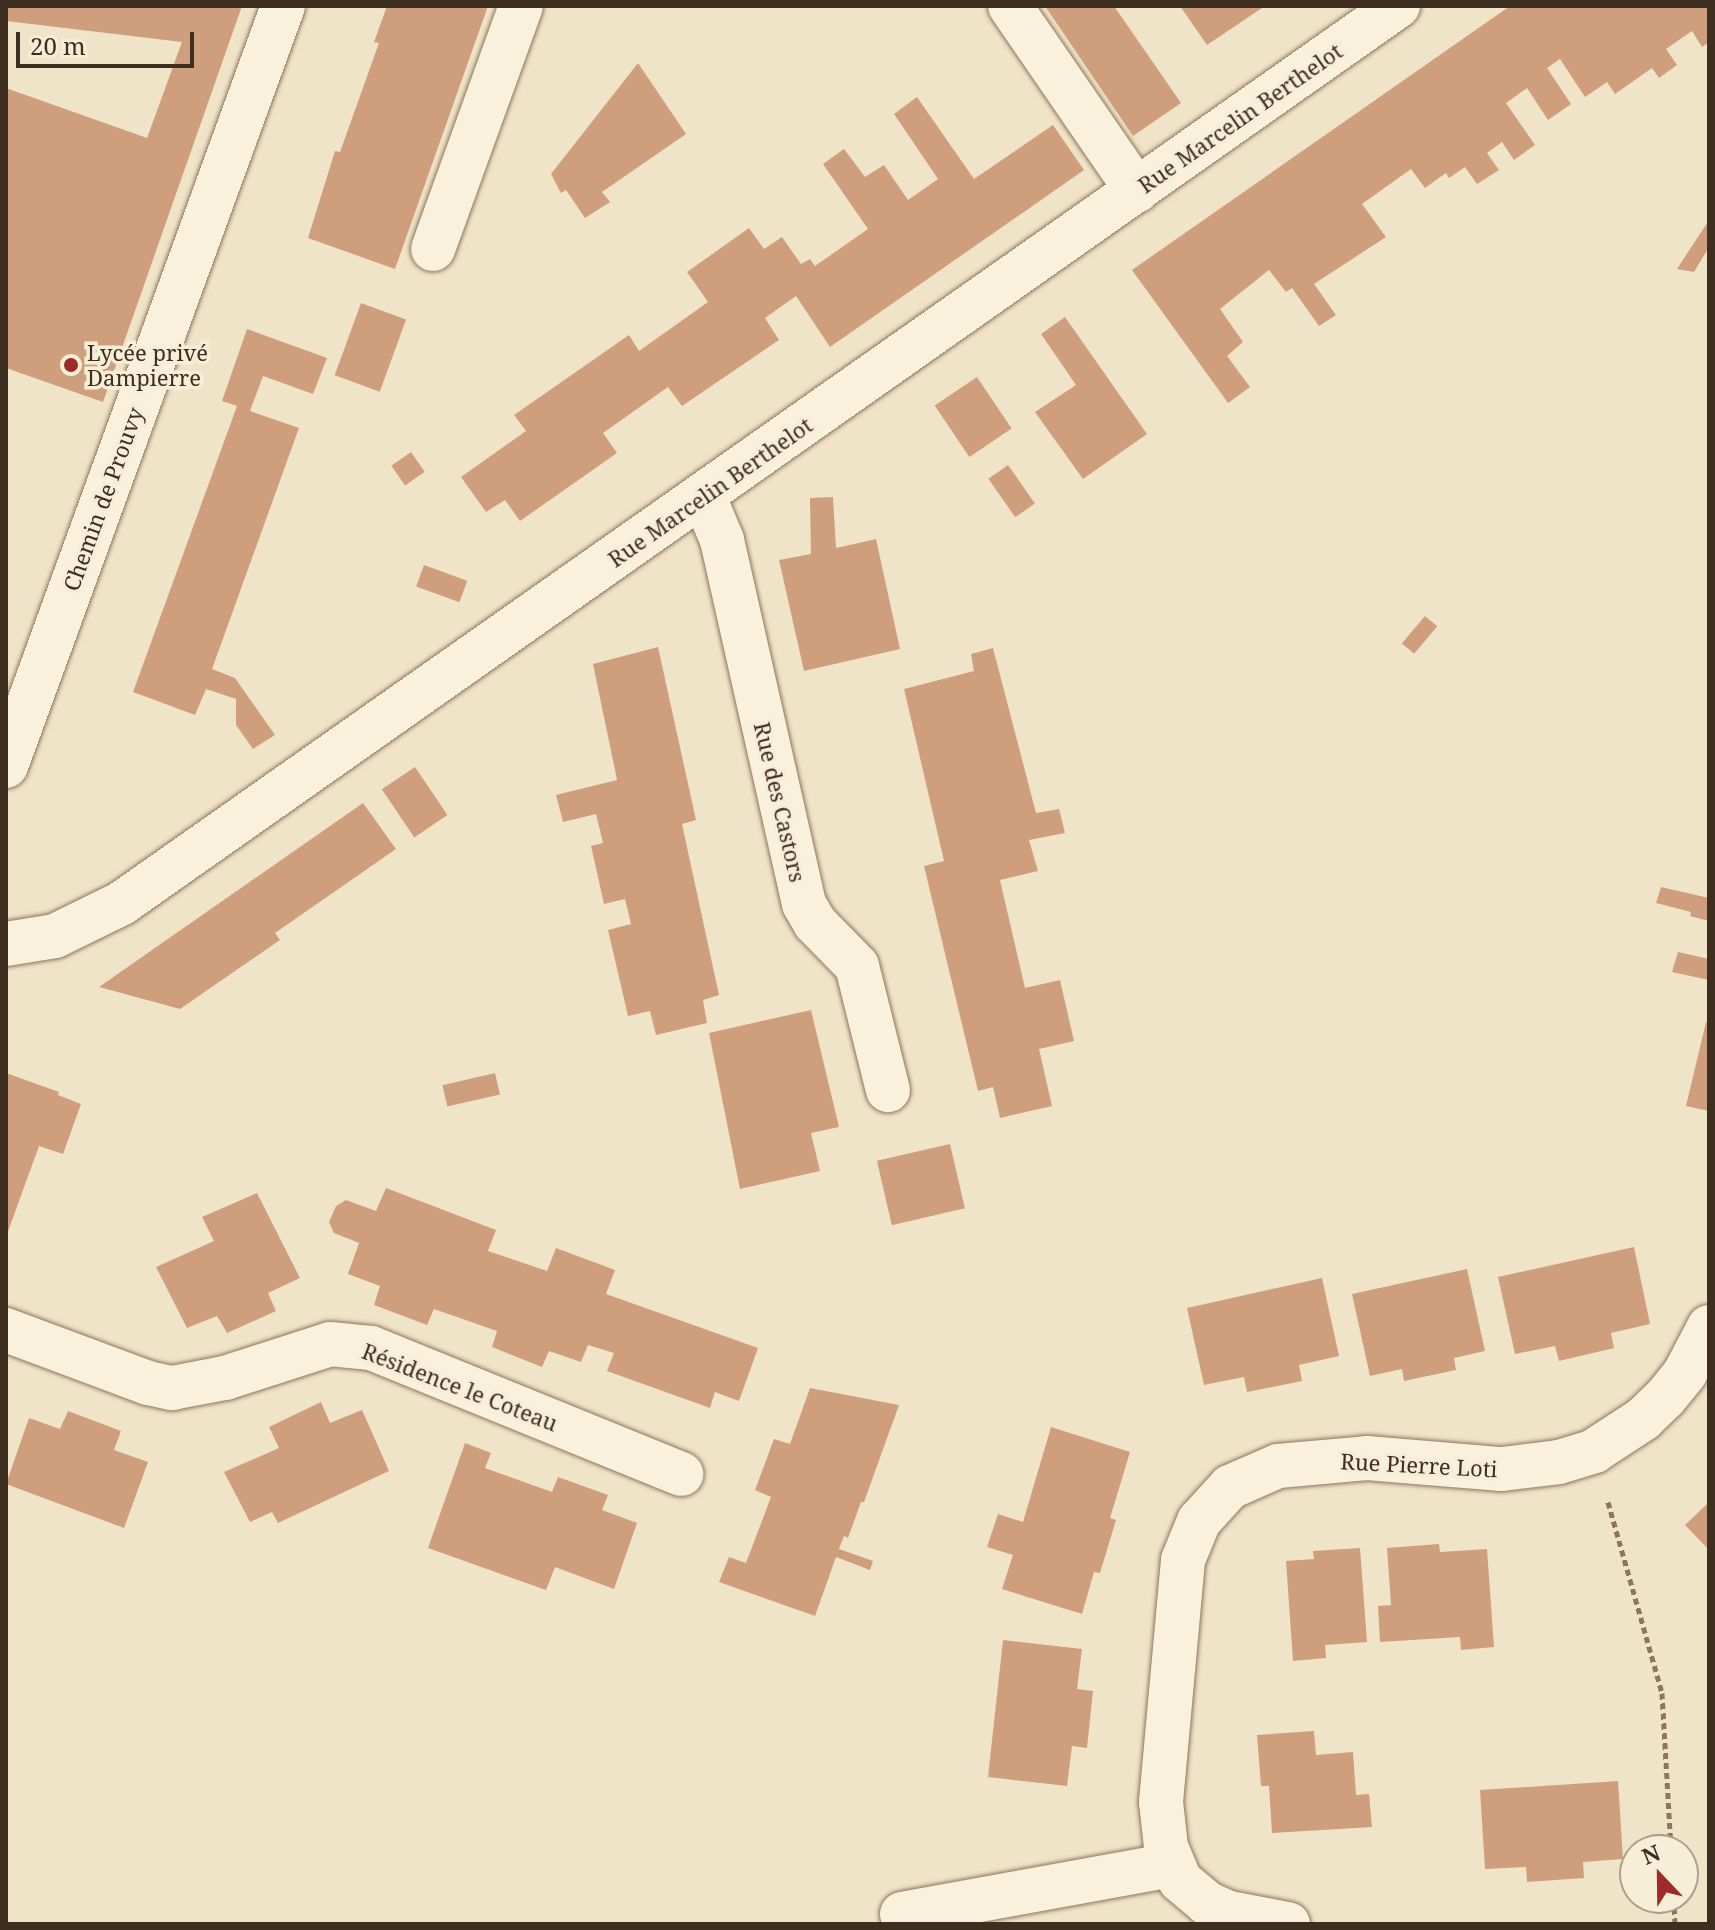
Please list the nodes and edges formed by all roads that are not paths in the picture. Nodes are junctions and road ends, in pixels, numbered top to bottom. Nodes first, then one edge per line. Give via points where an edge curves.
1 (283, 6) edge
2 (521, 6) edge
3 (1010, 6) edge
4 (1398, 6) edge
5 (1137, 191) junction
6 (433, 249) dead end
7 (704, 497) junction
8 (6, 766) edge
9 (6, 944) edge
10 (888, 1090) dead end
11 (1709, 1327) edge
12 (6, 1330) edge
13 (681, 1474) dead end
14 (1172, 1865) junction
15 (902, 1914) dead end
16 (1288, 1924) edge

1 - 8 street, Chemin de Prouvy
2 - 6 street
3 - 5 street
4 - 5 street, Rue Marcelin Berthelot
5 - 7 street, Rue Marcelin Berthelot
7 - 9 street, Rue Marcelin Berthelot via 122,903 55,936
7 - 10 street, Rue des Castors via 722,540 804,904 857,966
11 - 14 street, Rue Pierre Loti via 1665,1398 1594,1451 1559,1462 1502,1469 1367,1458 1278,1466 1230,1487 1213,1502 1183,1560 1161,1802
12 - 13 street, Résidence le Coteau via 172,1388 225,1378 330,1344 371,1348
14 - 15 street
14 - 16 street, Rue Pierre Loti via 1180,1880 1207,1903 1229,1913

